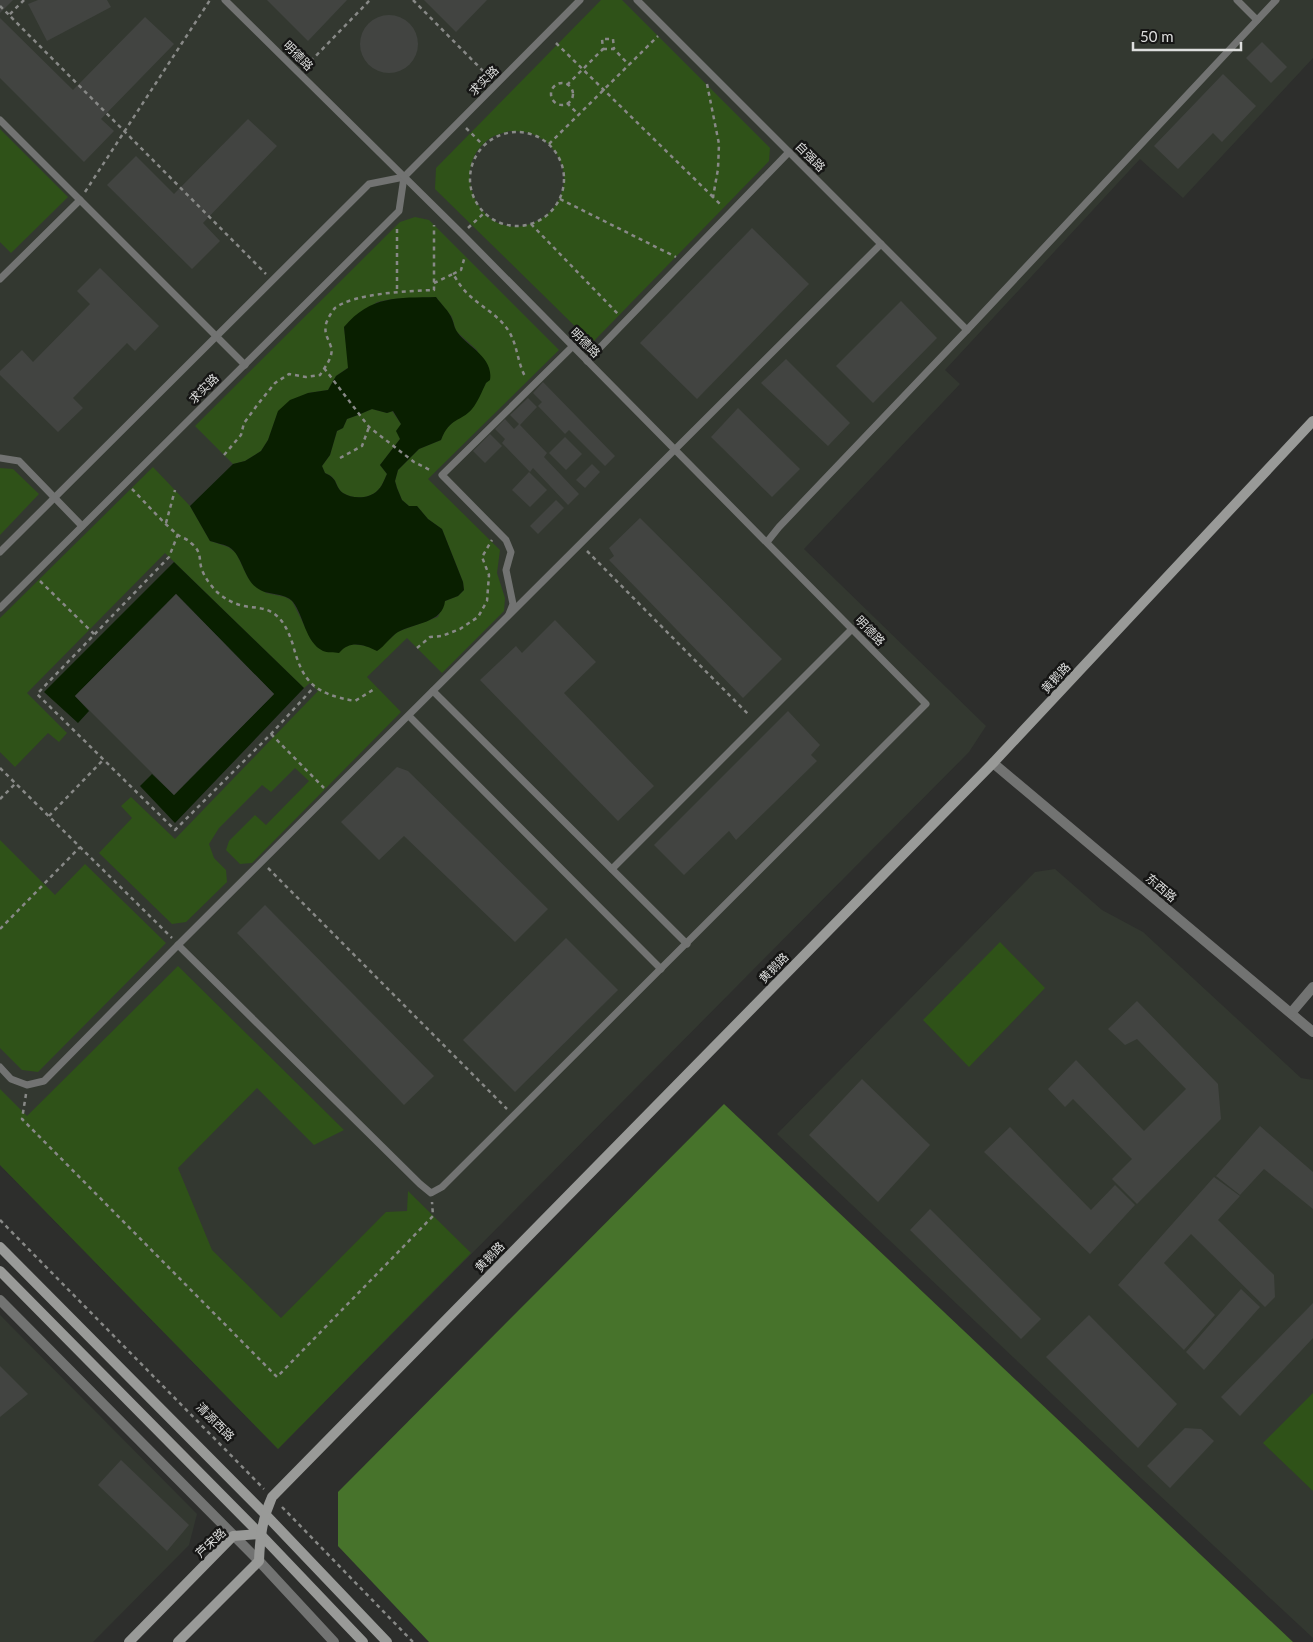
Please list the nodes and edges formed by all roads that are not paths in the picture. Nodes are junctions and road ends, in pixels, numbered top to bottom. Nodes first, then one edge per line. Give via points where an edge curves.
1 (225, 0) edge
2 (580, 0) edge
3 (637, 0) edge
4 (1237, 0) edge
5 (1276, 0) edge
6 (1257, 20) junction
7 (0, 120) edge
8 (788, 152) junction
9 (404, 177) junction
10 (80, 200) junction
11 (881, 244) junction
12 (0, 279) edge
13 (967, 330) junction
14 (216, 336) junction
15 (573, 346) junction
16 (587, 361) junction
17 (244, 365) junction
18 (1313, 421) edge
19 (676, 450) junction
20 (0, 458) edge
21 (55, 498) junction
22 (82, 526) junction
23 (767, 542) junction
24 (0, 552) edge
25 (0, 608) edge
26 (509, 616) junction
27 (852, 629) junction
28 (433, 692) junction
29 (409, 716) junction
30 (993, 763) junction
31 (612, 869) junction
32 (178, 944) junction
33 (687, 944) junction
34 (661, 969) junction
35 (1313, 987) edge
36 (1291, 1013) junction
37 (1313, 1032) edge
38 (0, 1067) edge
39 (0, 1247) edge
40 (0, 1271) edge
41 (0, 1300) edge
42 (265, 1514) junction
43 (260, 1534) junction
44 (233, 1536) junction
45 (259, 1561) junction
46 (129, 1642) edge
47 (178, 1642) edge
48 (334, 1642) edge
49 (363, 1642) edge
50 (387, 1642) edge

1 - 9 lane, 明德路
2 - 9 lane, 求实路
3 - 8 lane, 自强路
4 - 6 lane
5 - 6 lane
6 - 13 lane
7 - 10 lane
8 - 11 lane, 自强路
8 - 16 lane
9 - 14 lane via 370,184
9 - 15 lane, 明德路
9 - 17 lane, 求实路 via 399,211
10 - 12 lane
10 - 14 lane
11 - 13 lane, 自强路
11 - 19 lane
13 - 23 lane
14 - 17 lane
14 - 21 lane
15 - 16 lane, 明德路
15 - 26 lane via 442,475 506,540 511,552 506,570 512,604
16 - 19 lane, 明德路
17 - 22 lane, 求实路
18 - 30 street, 黄鹅路
19 - 23 lane, 明德路
19 - 26 lane
20 - 21 lane via 19,461
21 - 22 lane
21 - 24 lane
22 - 25 lane, 求实路
23 - 27 lane, 明德路
26 - 28 lane
27 - 31 lane
27 - 33 lane, 明德路 via 926,704
28 - 29 lane
28 - 31 lane
29 - 32 lane
29 - 34 lane
30 - 36 street, 东西路
30 - 42 street, 黄鹅路 via 272,1497
31 - 33 lane
32 - 34 lane via 431,1193 442,1187
32 - 38 lane via 44,1081 27,1085 12,1079
33 - 34 lane
35 - 36 street
36 - 37 street, 东西路
39 - 42 street
40 - 43 street
41 - 44 street
42 - 43 street, 黄鹅路
42 - 50 street
43 - 44 street, 芦宋路
43 - 45 street
43 - 49 street
44 - 45 street
44 - 46 street, 芦宋路
45 - 47 street
45 - 48 street

